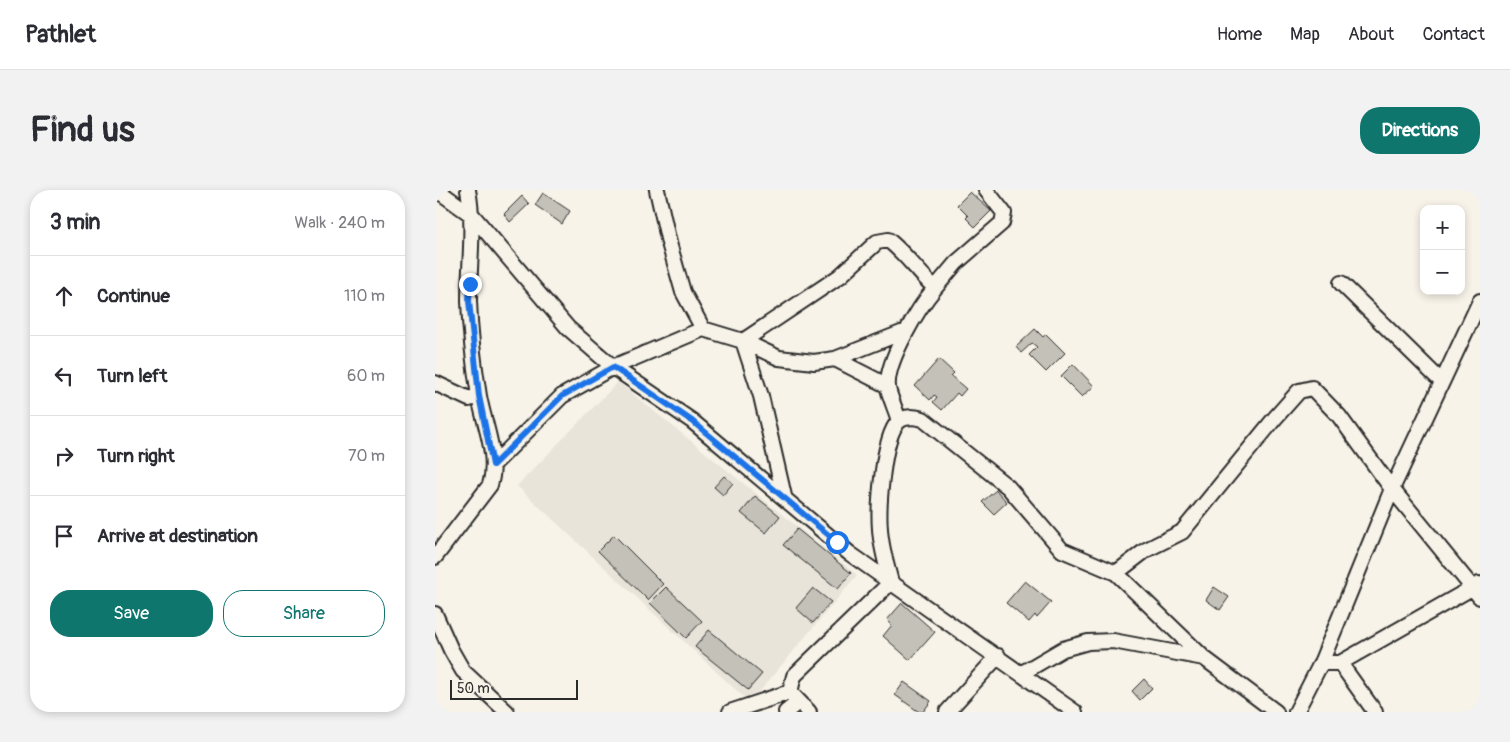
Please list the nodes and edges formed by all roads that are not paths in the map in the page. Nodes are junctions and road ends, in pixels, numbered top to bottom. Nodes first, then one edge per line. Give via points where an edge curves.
1 (437, 190) edge
2 (468, 190) edge
3 (657, 190) edge
4 (986, 190) edge
5 (473, 216) junction
6 (1341, 283) dead end
7 (935, 288) junction
8 (1480, 301) edge
9 (703, 329) junction
10 (907, 331) junction
11 (743, 341) junction
12 (835, 359) junction
13 (613, 367) junction
14 (1441, 381) junction
15 (435, 383) edge
16 (888, 386) junction
17 (479, 396) junction
18 (899, 421) junction
19 (493, 465) junction
20 (1392, 488) junction
21 (784, 496) junction
22 (435, 557) edge
23 (1116, 573) junction
24 (891, 582) junction
25 (1478, 589) edge
26 (435, 614) edge
27 (998, 656) junction
28 (1204, 658) junction
29 (1339, 663) junction
30 (1321, 664) junction
31 (1022, 673) junction
32 (794, 697) junction
33 (507, 712) edge
34 (730, 712) edge
35 (786, 712) edge
36 (809, 712) edge
37 (947, 712) edge
38 (1075, 712) edge
39 (1277, 712) edge
40 (1296, 712) edge
41 (1375, 712) edge

1 - 5 street
2 - 5 street
3 - 9 street via 683,292
4 - 7 street via 1004,213 1002,223 956,263
5 - 13 street via 569,328
5 - 17 street via 469,301
6 - 14 street
7 - 10 street
7 - 11 street via 897,246 888,240 877,242 839,276
8 - 14 street
9 - 11 street
9 - 13 street
10 - 12 street
10 - 16 street via 894,360
11 - 12 street via 779,358 814,362
11 - 21 street via 761,396
12 - 16 street
13 - 19 street via 562,396
13 - 21 street via 692,421
14 - 20 street
15 - 17 street via 469,399
16 - 18 street
17 - 19 street
18 - 23 street via 911,416 923,419 1008,487 1062,550
18 - 24 street via 889,437 879,528
19 - 22 street via 490,485
20 - 23 street via 1326,401 1312,388 1299,391 1182,532 1146,550
20 - 25 street
20 - 30 street
21 - 24 street via 849,553
23 - 28 street
24 - 27 street
24 - 32 street via 794,676
25 - 29 street
26 - 33 street via 463,671
27 - 31 street
27 - 37 street
28 - 31 street via 1113,641 1088,642 1063,649
28 - 39 street
29 - 30 street
29 - 41 street
30 - 40 street
31 - 38 street
32 - 34 street
32 - 35 street
32 - 36 street

